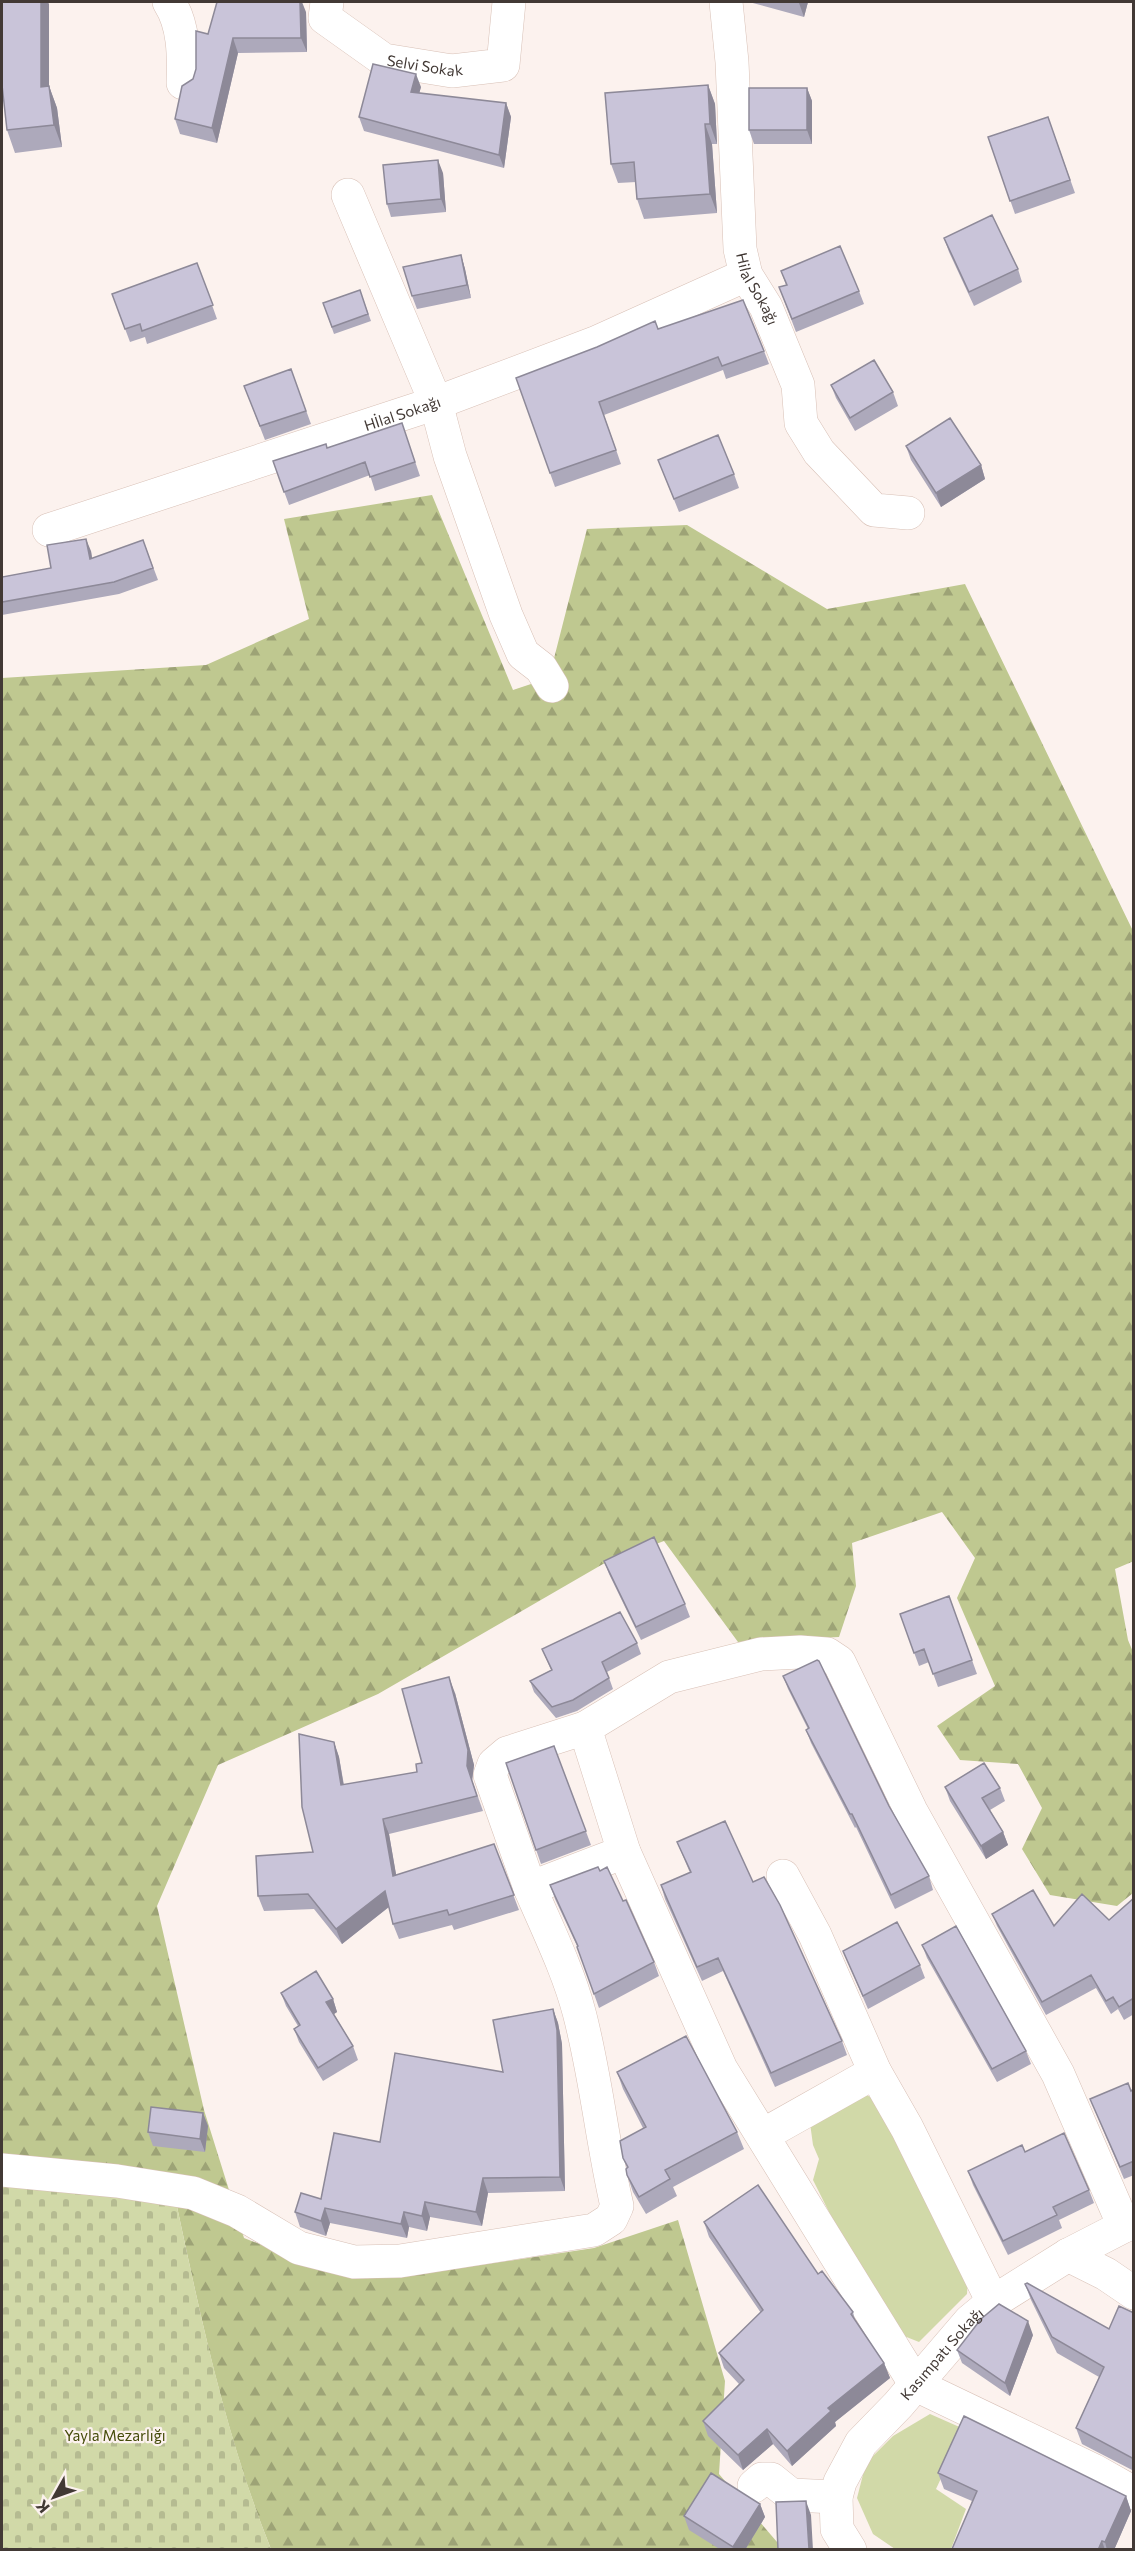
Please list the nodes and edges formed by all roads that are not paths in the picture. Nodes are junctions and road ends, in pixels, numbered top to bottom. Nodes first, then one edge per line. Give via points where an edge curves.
1 (169, 2) edge
2 (509, 2) edge
3 (726, 2) edge
4 (326, 10) edge
5 (183, 82) edge
6 (348, 195) dead end
7 (746, 275) junction
8 (436, 403) junction
9 (908, 513) dead end
10 (49, 530) dead end
11 (552, 686) dead end
12 (585, 1728) junction
13 (624, 1852) junction
14 (783, 1876) dead end
15 (530, 1888) junction
16 (875, 2072) junction
17 (763, 2135) junction
18 (2, 2170) edge
19 (1129, 2223) edge
20 (1068, 2255) junction
21 (1134, 2293) edge
22 (993, 2302) junction
23 (915, 2385) junction
24 (754, 2486) dead end
25 (1134, 2493) edge
26 (836, 2497) junction
27 (850, 2550) edge

1 - 5 street via 184,48
2 - 4 street, Selvi Sokak via 503,65 452,71 384,60
3 - 7 street, Hilal Sokağı via 740,249
6 - 8 street
7 - 8 street, Hİlal Sokağı via 595,343
7 - 9 street, Hilal Sokağı via 766,307 798,385 801,423 819,452 874,510
8 - 10 street, Hİlal Sokağı
8 - 11 street via 450,456 506,615 523,654 541,668
12 - 13 street
12 - 15 street via 507,1753 494,1764 490,1775
12 - 19 street via 669,1677 761,1654 827,1654 839,1662 911,1811 1058,2074
13 - 15 street
13 - 17 street via 721,2069
14 - 16 street via 816,1935
15 - 18 street via 579,2012 617,2206 611,2219 594,2230 400,2261 354,2262 299,2248 237,2211 193,2193
16 - 17 street
16 - 22 street
17 - 23 street
19 - 20 street, Kasımpatı Sokağı
20 - 21 street
20 - 22 street, Kasımpatı Sokağı
22 - 23 street, Kasımpatı Sokağı via 970,2320
23 - 25 street
23 - 26 street, Kasımpatı Sokağı via 861,2443
24 - 26 street via 771,2479 790,2495
26 - 27 street, Kasımpatı Sokağı via 837,2529

